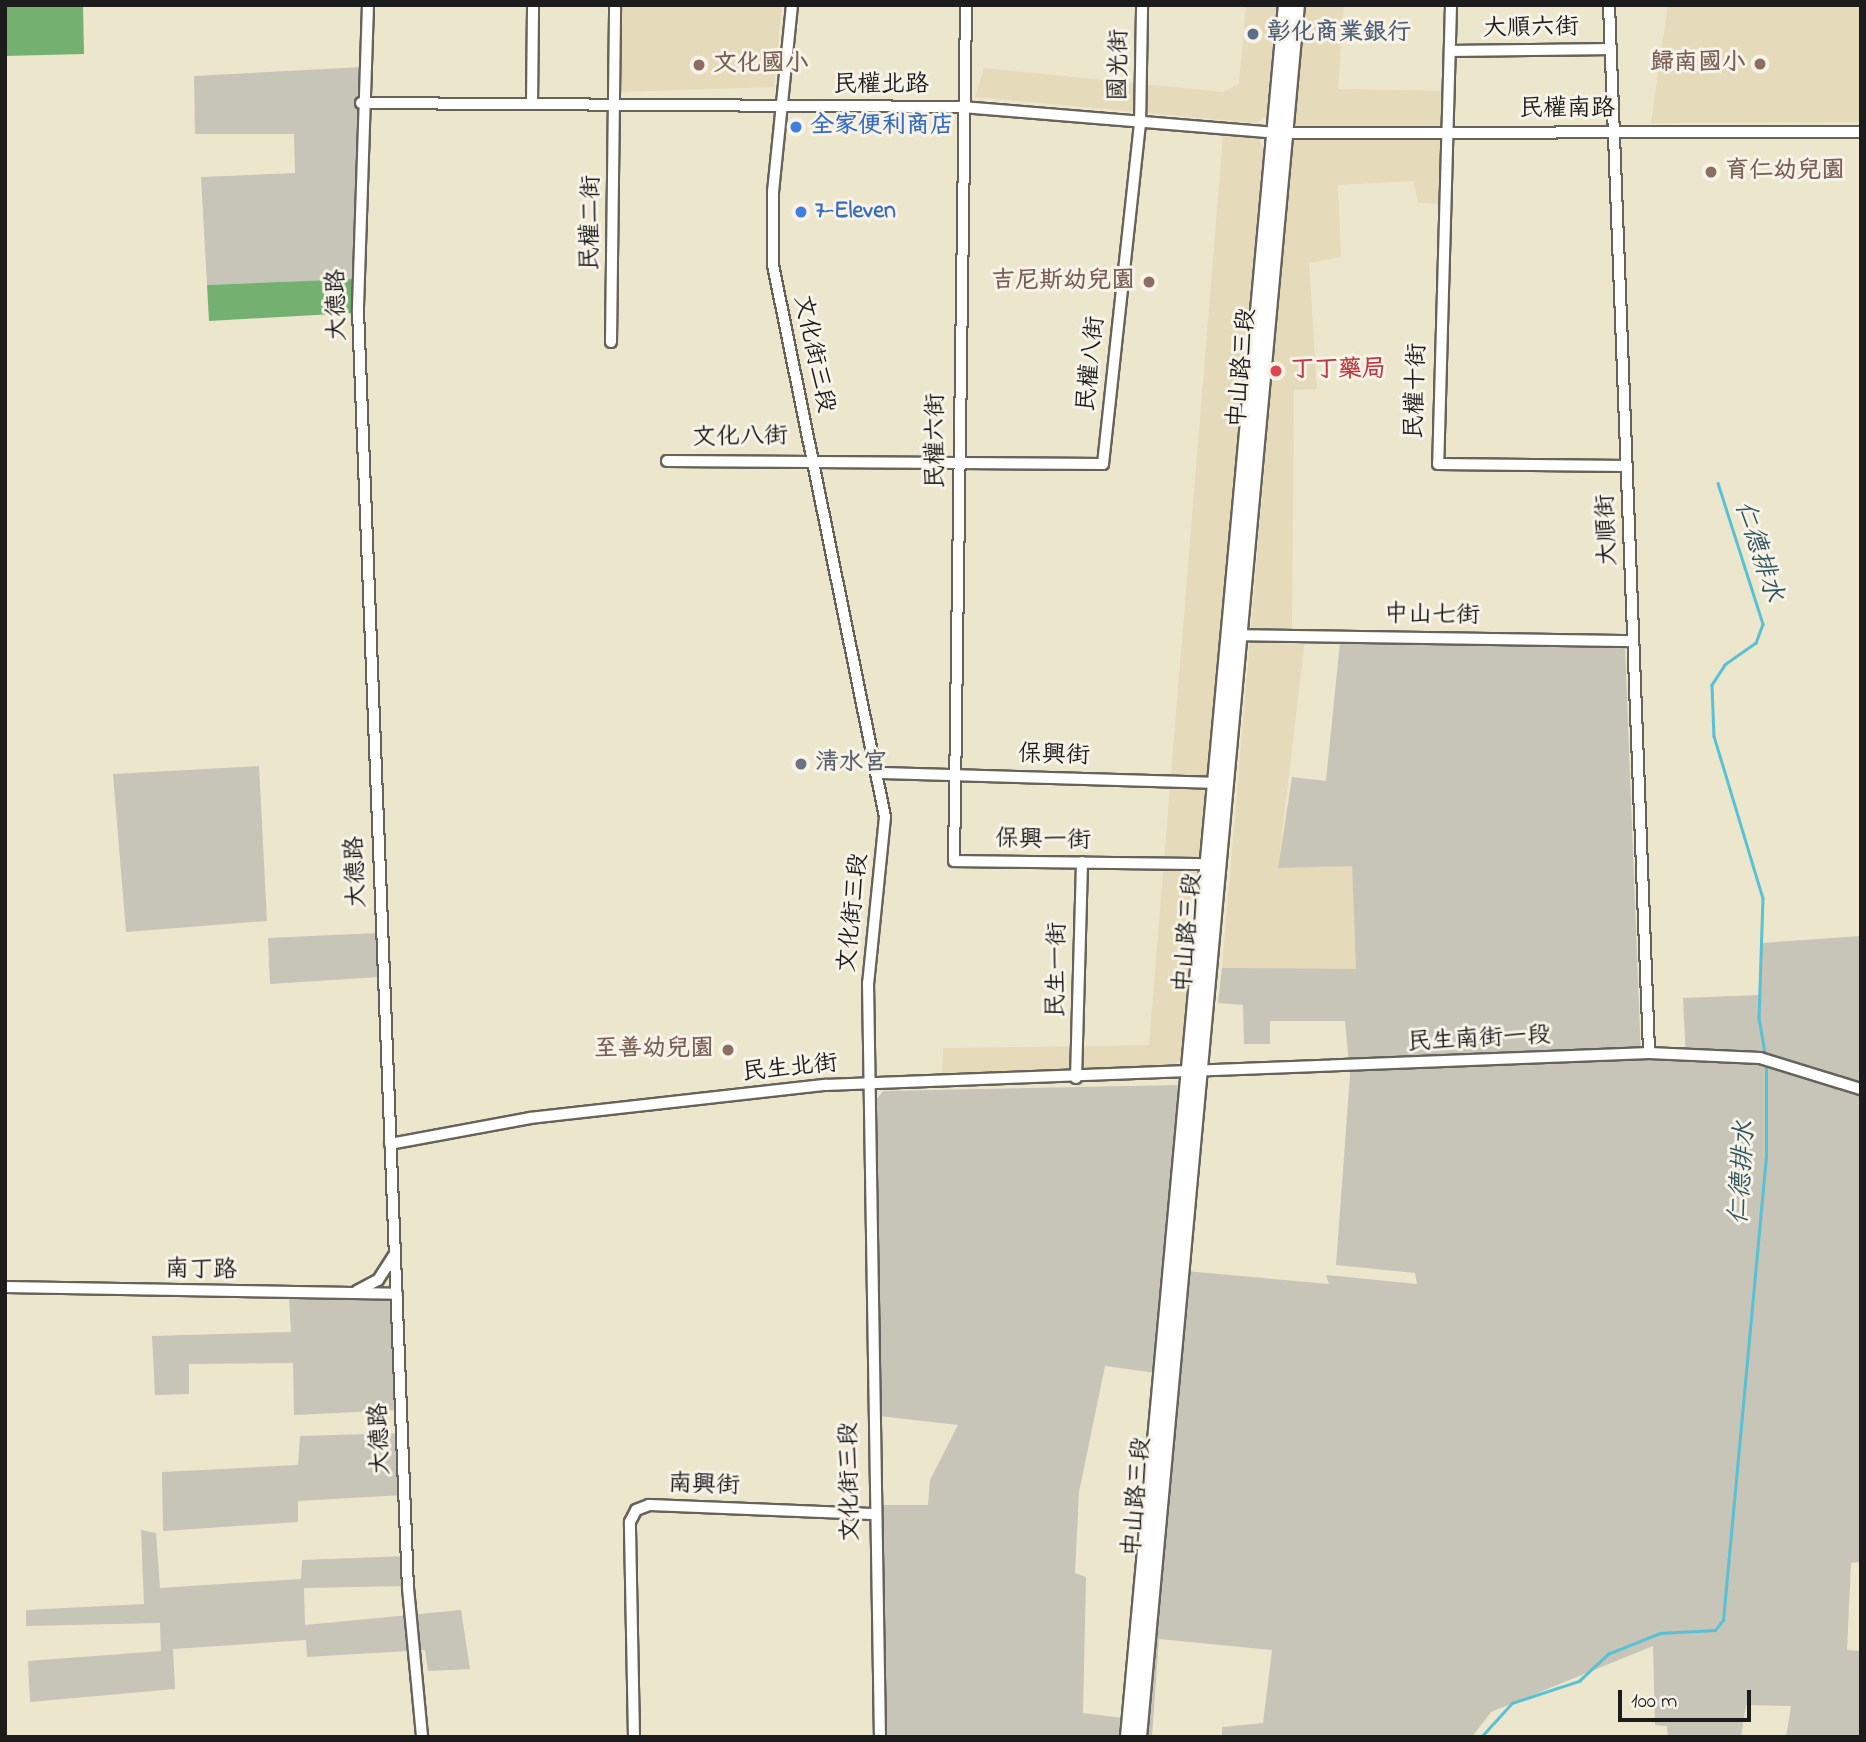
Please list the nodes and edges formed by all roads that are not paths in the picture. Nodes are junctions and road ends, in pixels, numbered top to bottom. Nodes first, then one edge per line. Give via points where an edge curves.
1 (368, 5) edge
2 (533, 5) edge
3 (615, 5) edge
4 (792, 5) edge
5 (967, 5) edge
6 (1142, 5) edge
7 (1286, 5) edge
8 (1297, 5) edge
9 (1451, 5) edge
10 (1609, 5) edge
11 (1610, 49) junction
12 (1452, 51) junction
13 (360, 103) junction
14 (532, 104) junction
15 (615, 104) junction
16 (782, 106) junction
17 (961, 107) junction
18 (1140, 125) junction
19 (1452, 131) junction
20 (1614, 131) junction
21 (1861, 132) edge
22 (1280, 133) junction
23 (611, 342) dead end
24 (813, 458) junction
25 (667, 461) dead end
26 (958, 461) junction
27 (1626, 466) junction
28 (1236, 635) junction
29 (1633, 641) junction
30 (879, 773) junction
31 (956, 774) junction
32 (1221, 783) junction
33 (1082, 862) junction
34 (1213, 864) junction
35 (1649, 1053) junction
36 (1193, 1075) junction
37 (1076, 1079) junction
38 (869, 1083) junction
39 (1861, 1089) edge
40 (390, 1144) junction
41 (395, 1252) junction
42 (5, 1287) edge
43 (348, 1294) junction
44 (397, 1294) junction
45 (873, 1514) junction
46 (422, 1737) edge
47 (634, 1737) edge
48 (880, 1737) edge
49 (1128, 1737) edge
50 (1139, 1737) edge

1 - 13 street, 大德路
2 - 14 street
3 - 15 street, 民權二街
4 - 16 street, 文化街三段
5 - 17 street, 民權六街
6 - 18 street, 國光街
7 - 22 main road
8 - 22 main road
9 - 12 street
10 - 11 street, 大順街
11 - 12 street, 大順六街
11 - 20 street, 大順街
12 - 19 street
13 - 14 street, 民權北路
13 - 40 street, 大德路 via 358,325
14 - 15 street, 民權北路
15 - 16 street, 民權北路
15 - 23 street, 民權二街
16 - 17 street, 民權北路
16 - 24 street, 文化街三段 via 773,265
17 - 18 street, 民權北路
17 - 26 street, 民權六街
18 - 22 street, 民權北路
18 - 26 street, 民權八街 via 1103,464
19 - 20 street, 民權南路
19 - 22 street, 民權南路
19 - 27 street, 民權十街 via 1438,464
20 - 21 street, 民權南路
20 - 27 street, 大順街
22 - 28 main road, 中山路三段
24 - 25 street, 文化八街
24 - 26 street, 文化八街
24 - 30 street, 文化街三段
26 - 31 street, 民權六街
27 - 29 street, 大順街
28 - 29 street, 中山七街
28 - 32 main road, 中山路三段
29 - 35 street, 大順街
30 - 31 street, 保興街
30 - 38 street, 文化街三段 via 885,817 869,959
31 - 32 street, 保興街
31 - 33 street, 保興一街 via 954,862
32 - 34 main road, 中山路三段
33 - 34 street, 保興一街
33 - 37 street, 民生一街
34 - 36 main road, 中山路三段
35 - 36 street, 民生南街一段
35 - 39 street, 民生南街一段 via 1760,1058
36 - 37 street, 民生北街
36 - 49 main road, 中山路三段
36 - 50 main road, 中山路三段
37 - 38 street, 民生北街
38 - 40 street, 民生北街 via 530,1118
38 - 45 street, 文化街三段
40 - 41 street, 大德路
41 - 43 street via 378,1280
41 - 44 street, 大德路
42 - 43 street, 南丁路
43 - 44 street, 南丁路
44 - 46 street, 大德路 via 408,1588
45 - 47 street, 南興街 via 649,1505 636,1510 630,1522
45 - 48 street, 文化街三段

